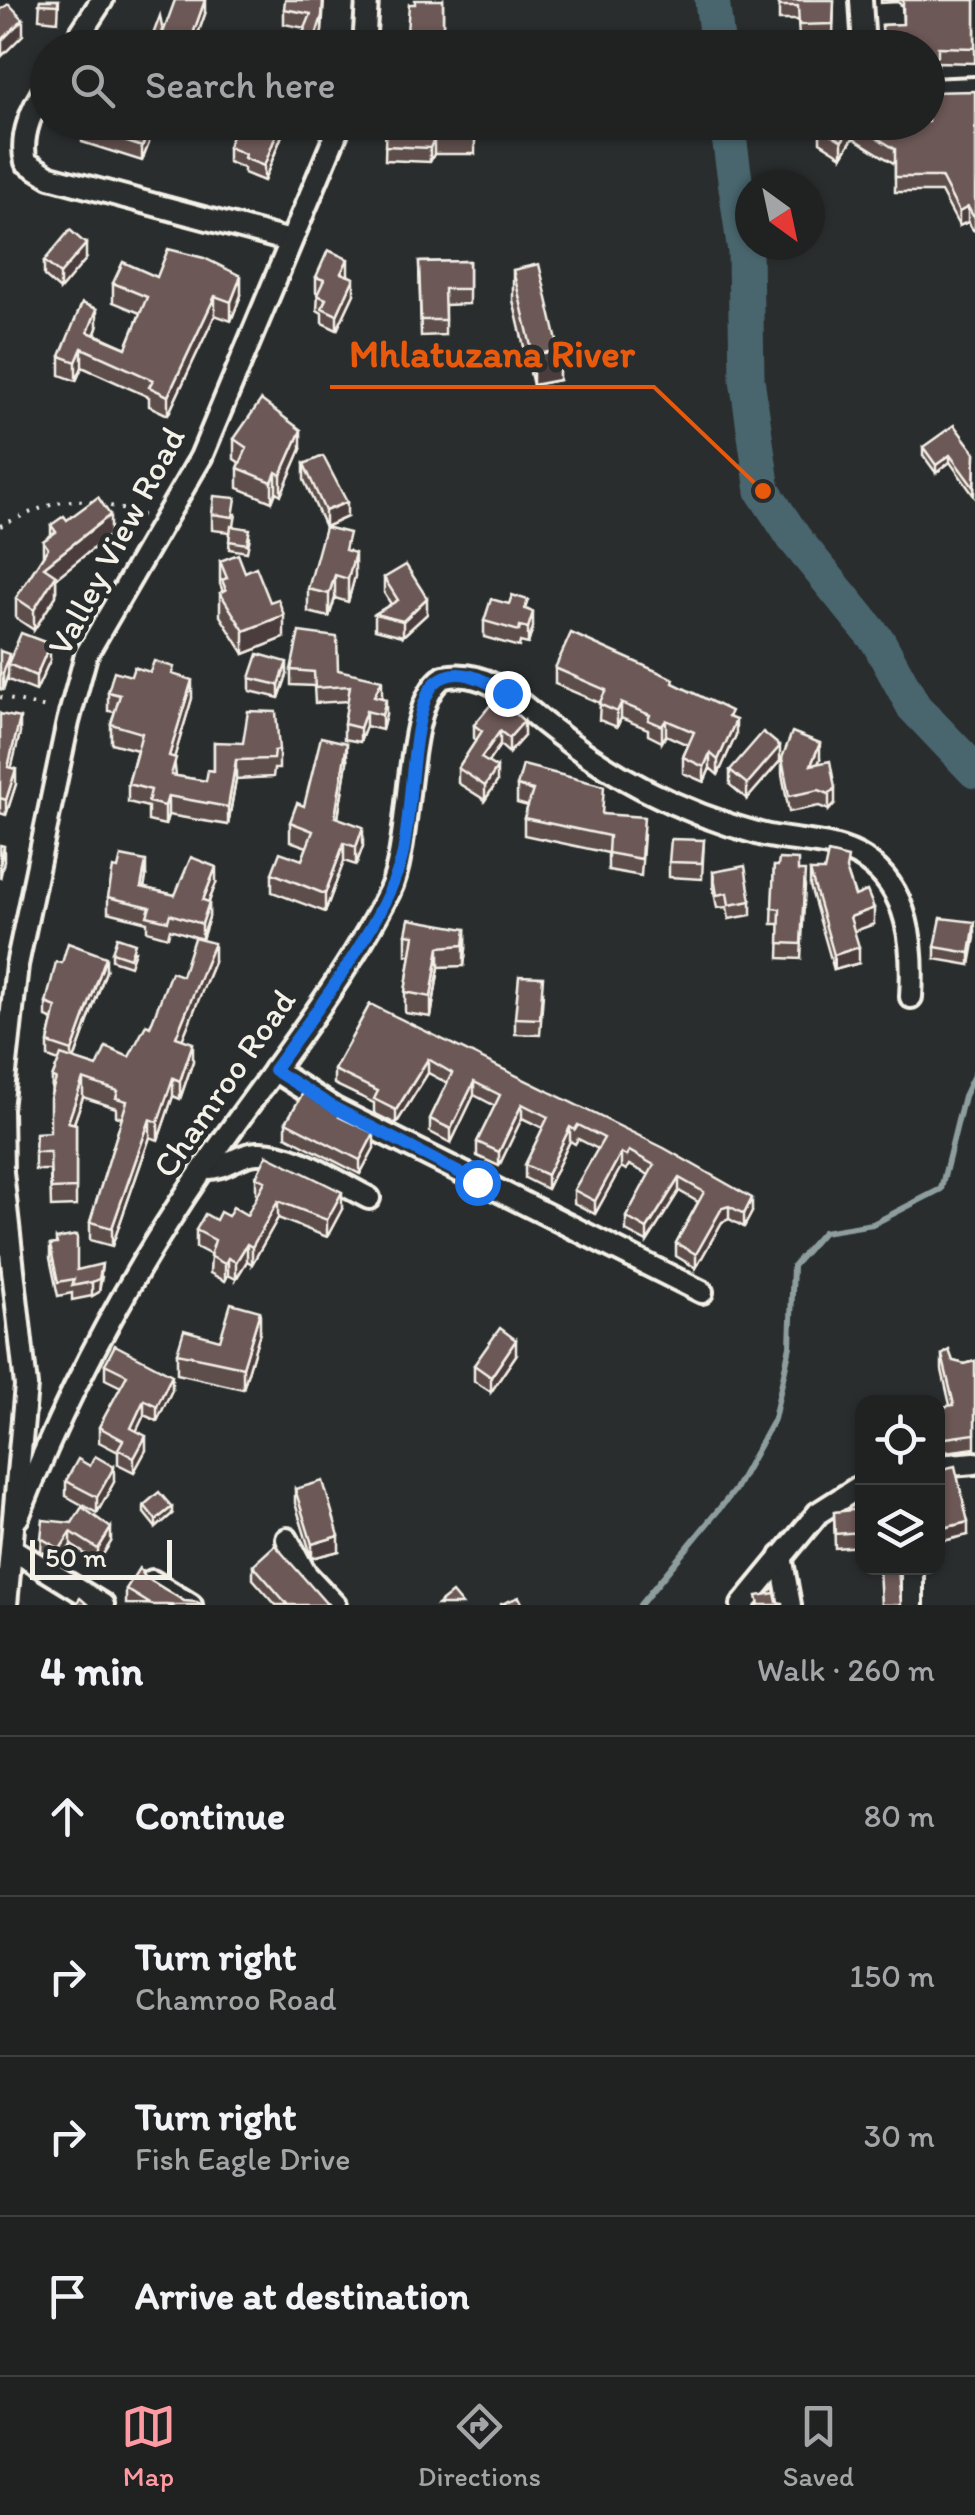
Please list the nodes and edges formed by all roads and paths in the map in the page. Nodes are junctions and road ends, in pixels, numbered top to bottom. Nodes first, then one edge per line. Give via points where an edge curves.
1 (102, 0) edge
2 (368, 0) edge
3 (860, 0) edge
4 (83, 30) edge
5 (366, 30) edge
6 (862, 30) edge
7 (975, 88) edge
8 (945, 89) edge
9 (30, 122) edge
10 (333, 140) edge
11 (290, 241) junction
12 (162, 521) junction
13 (0, 526) edge
14 (0, 697) edge
15 (70, 714) junction
16 (911, 997) dead end
17 (274, 1070) junction
18 (204, 1168) junction
19 (369, 1198) dead end
20 (4, 1231) edge
21 (702, 1292) dead end
22 (975, 1464) edge
23 (945, 1466) edge
24 (855, 1489) edge
25 (855, 1510) edge
26 (818, 1513) junction
27 (18, 1517) junction
28 (287, 1539) dead end
29 (12, 1549) junction
30 (781, 1556) junction
31 (4, 1575) edge
32 (912, 1575) edge
33 (152, 1581) edge
34 (6, 1605) edge
35 (103, 1605) edge
36 (192, 1605) edge
37 (335, 1605) edge
38 (742, 1605) edge
39 (790, 1605) edge
40 (912, 1605) edge

1 - 4 street
2 - 5 street
3 - 6 street
7 - 8 street
9 - 11 street via 22,147 26,162 50,177
10 - 11 street, Valley View Road
11 - 12 street, Valley View Road via 200,456
12 - 13 path via 86,498 57,500
12 - 15 street, Valley View Road via 86,655
14 - 15 path
15 - 20 street, Valley View Road via 6,1040
16 - 17 street, Chamroo Road via 905,915 865,859 758,834 640,791 478,676 444,677 426,698 392,887
17 - 18 street, Chamroo Road
17 - 21 street via 353,1118
18 - 19 street via 220,1169 251,1153 276,1154
18 - 27 street, Chamroo Road via 90,1358
20 - 27 street, Valley View Road via 26,1386
22 - 23 street
24 - 26 street
25 - 26 street
26 - 30 street
27 - 29 street, Valley View Road
28 - 37 street via 305,1573
29 - 31 street, Valley View Road
29 - 35 street
30 - 38 street
30 - 39 street
31 - 34 street, Valley View Road
32 - 40 street
33 - 36 street

